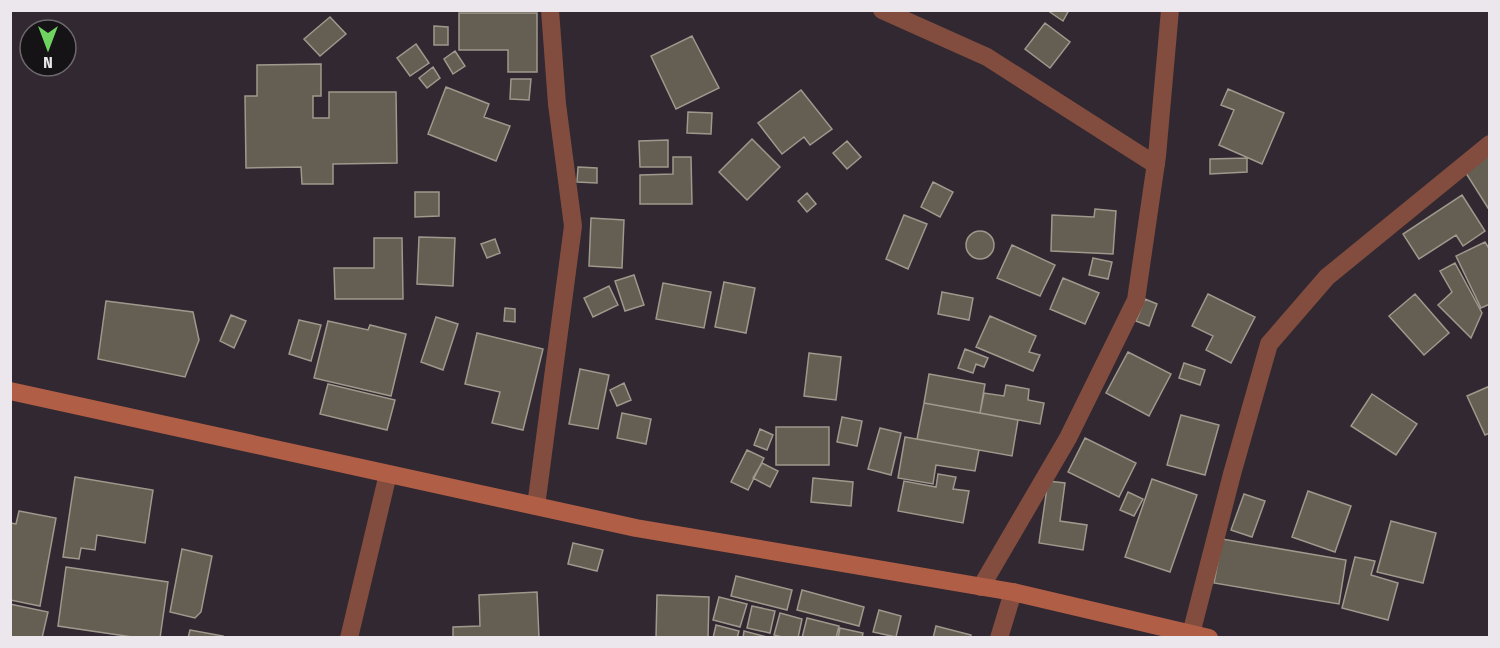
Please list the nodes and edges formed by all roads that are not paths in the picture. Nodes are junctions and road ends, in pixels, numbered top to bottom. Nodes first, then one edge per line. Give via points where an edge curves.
1 (550, 10) edge
2 (882, 10) edge
3 (1170, 10) edge
4 (1490, 144) edge
5 (1156, 165) junction
6 (10, 391) edge
7 (388, 474) junction
8 (536, 506) junction
9 (981, 587) junction
10 (1013, 592) junction
11 (1191, 634) junction
12 (348, 638) edge
13 (999, 638) edge
14 (1209, 638) edge

1 - 8 street via 573,226
2 - 5 street via 987,57
3 - 5 street
4 - 11 street via 1327,277 1269,344
5 - 9 street via 1136,300 1068,438
6 - 7 street
7 - 8 street
7 - 12 street
8 - 9 street via 636,528
9 - 10 street
10 - 11 street
10 - 13 street
11 - 14 street

